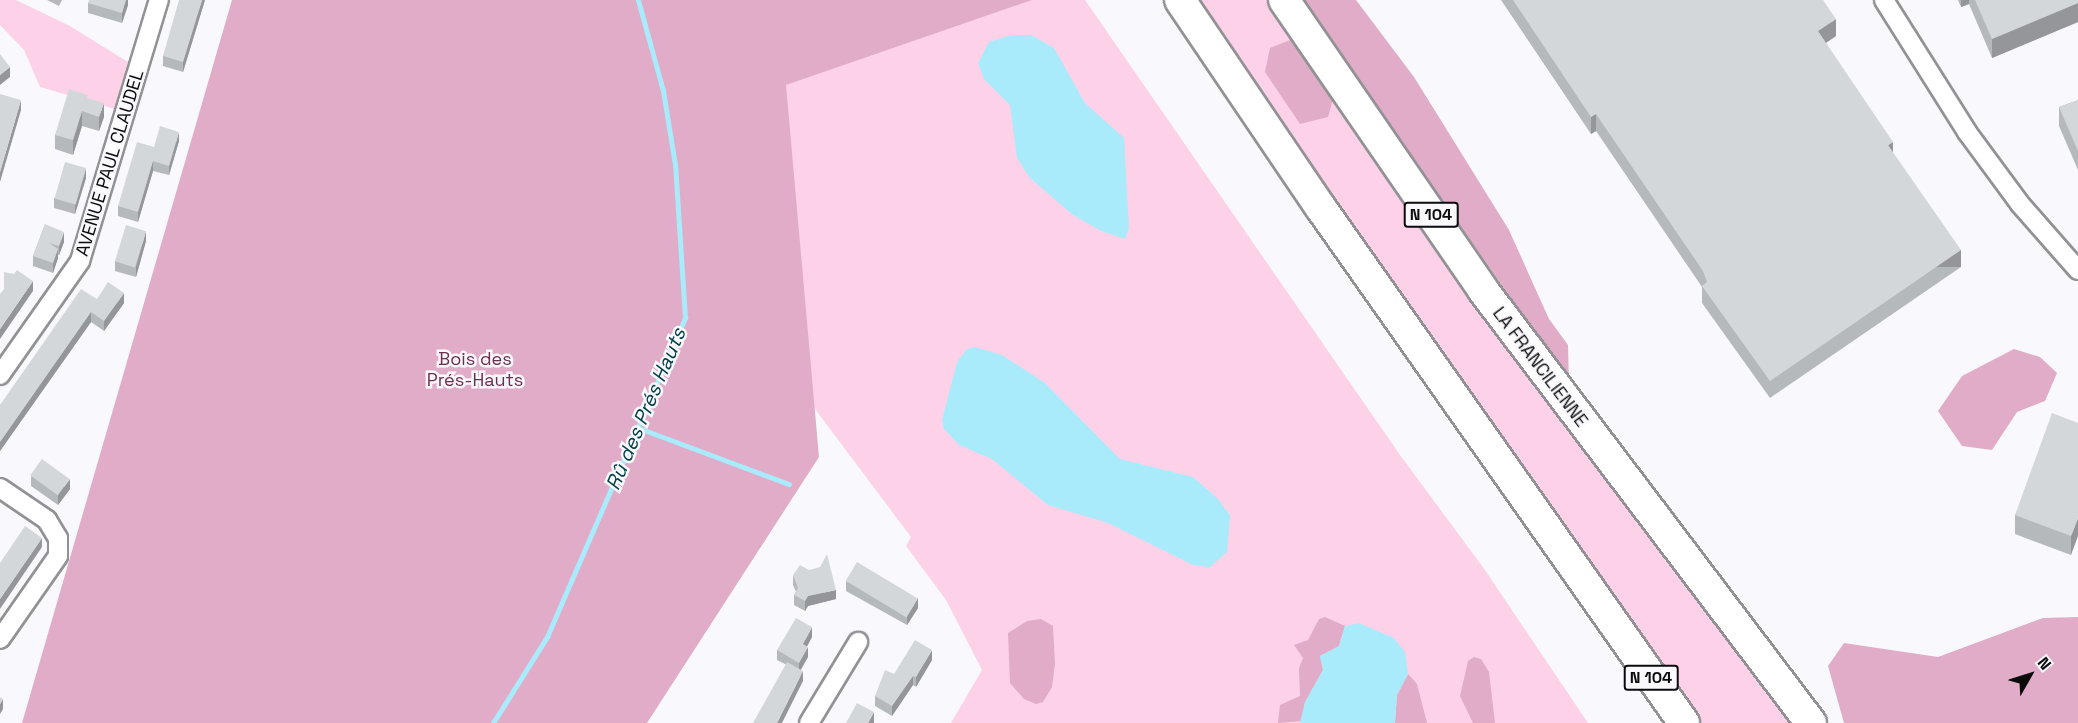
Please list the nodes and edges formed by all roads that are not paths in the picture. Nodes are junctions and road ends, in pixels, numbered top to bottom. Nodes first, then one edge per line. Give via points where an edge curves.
1 (159, 0) edge
2 (1179, 0) edge
3 (1284, 0) edge
4 (1884, 0) edge
5 (2078, 270) edge
6 (0, 375) edge
7 (0, 488) edge
8 (1617, 632) junction
9 (0, 639) edge
10 (858, 642) dead end
11 (809, 723) edge
12 (1664, 723) edge
13 (1684, 723) edge
14 (1811, 723) edge

1 - 6 street, AVENUE PAUL CLAUDEL via 80,261
2 - 8 highway, N 104
3 - 14 highway, LA FRANCILIENNE / N 104 via 1483,290
4 - 5 street via 1961,123 2020,204
7 - 9 street via 46,520 58,538 58,556
8 - 12 highway via 1632,672
8 - 13 highway, N 104
10 - 11 street

